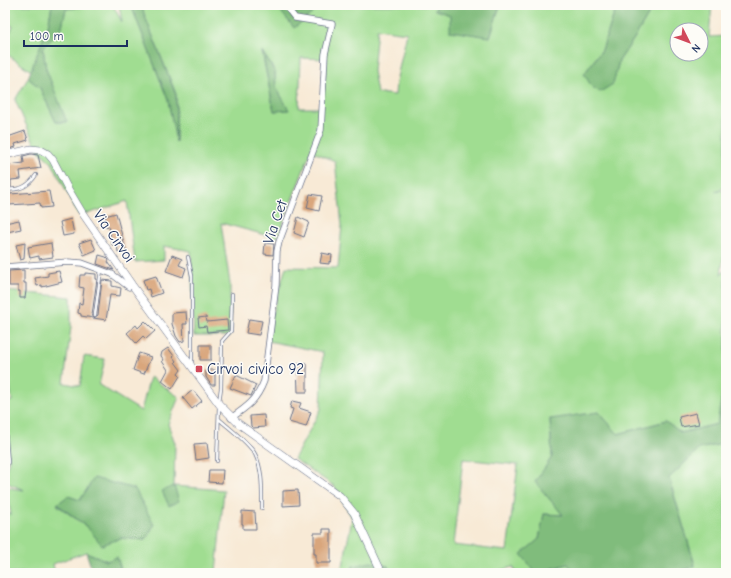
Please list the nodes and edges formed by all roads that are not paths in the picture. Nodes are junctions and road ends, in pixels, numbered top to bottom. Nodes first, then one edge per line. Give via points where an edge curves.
1 (285, 5) edge
2 (5, 155) edge
3 (36, 175) dead end
4 (5, 189) edge
5 (188, 257) dead end
6 (5, 267) edge
7 (101, 269) junction
8 (132, 285) junction
9 (232, 294) dead end
10 (95, 315) dead end
11 (192, 366) junction
12 (219, 404) junction
13 (231, 418) junction
14 (219, 419) junction
15 (5, 428) edge
16 (217, 461) dead end
17 (5, 471) edge
18 (262, 508) dead end
19 (382, 573) edge

1 - 13 street, Via Cet via 295,18 332,24 325,54 321,130 279,242 264,382 252,403
2 - 8 street, Via Cirvoi via 31,149 48,154 83,214
3 - 4 lane via 32,182 25,186
5 - 11 lane via 192,276
6 - 7 street via 68,262
7 - 8 street via 129,287
7 - 10 lane
8 - 11 street, Via Cirvoi
9 - 12 lane via 231,331 222,341
11 - 12 street, Via Cirvoi
12 - 13 street, Via Cirvoi
12 - 14 lane
13 - 19 street, Via Cirvoi via 340,496 354,513
14 - 16 lane
14 - 18 lane via 255,454 260,470
15 - 17 lane via 8,462

